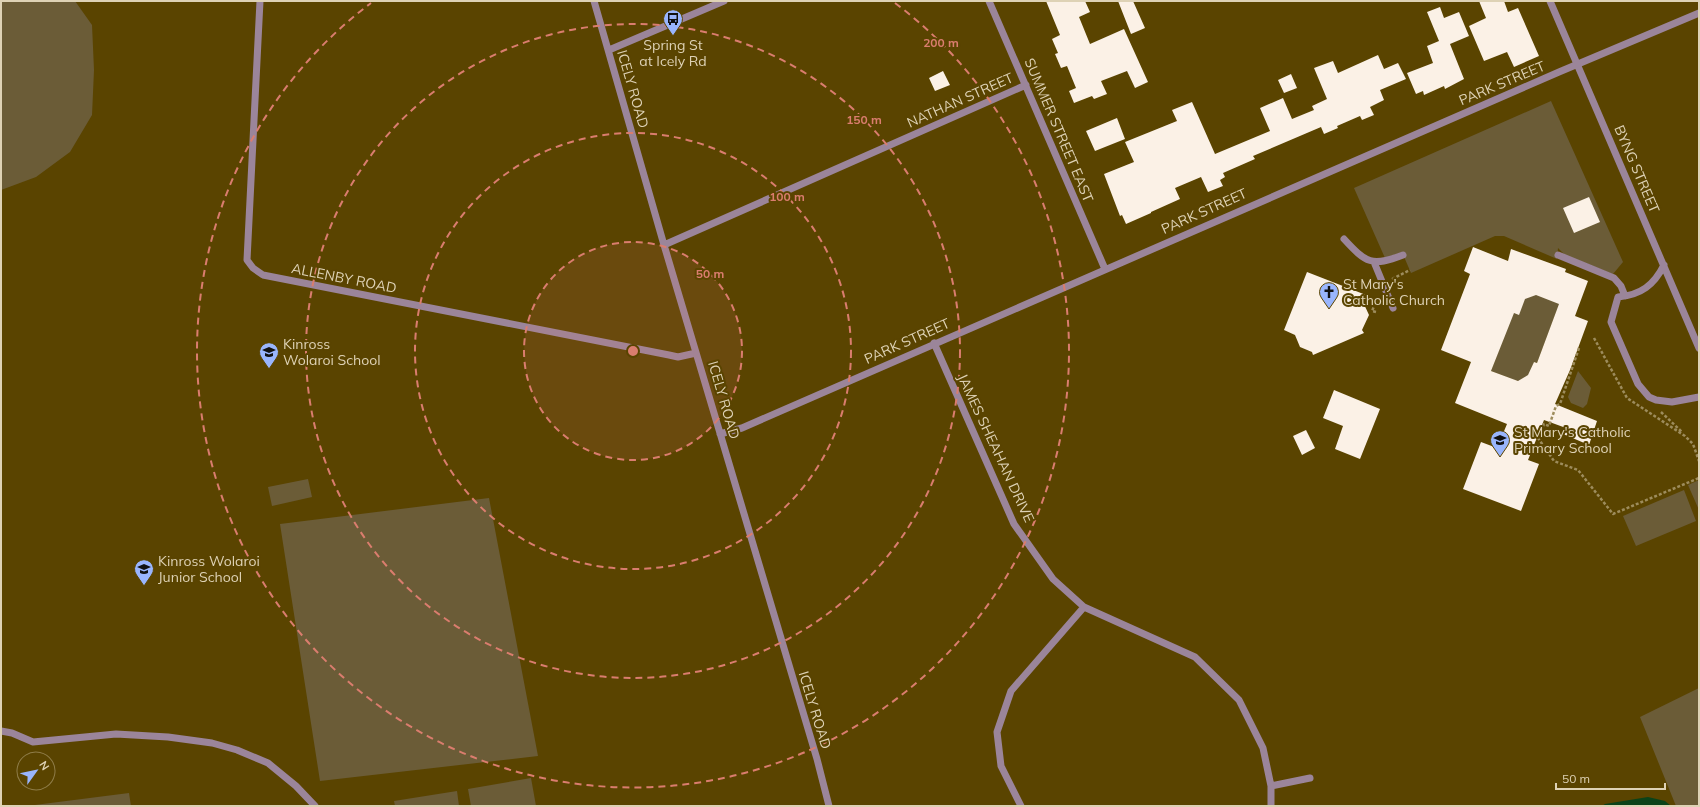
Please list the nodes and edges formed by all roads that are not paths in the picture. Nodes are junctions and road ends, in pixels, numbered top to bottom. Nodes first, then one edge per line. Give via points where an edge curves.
1 (260, 1) edge
2 (594, 1) edge
3 (724, 1) edge
4 (989, 1) edge
5 (1550, 1) edge
6 (1699, 13) edge
7 (609, 50) junction
8 (1578, 64) junction
9 (1026, 85) junction
10 (1344, 239) dead end
11 (664, 245) junction
12 (1403, 255) dead end
13 (1558, 255) dead end
14 (1374, 262) junction
15 (1664, 265) junction
16 (1105, 269) junction
17 (1626, 296) junction
18 (1393, 308) dead end
19 (934, 343) junction
20 (1699, 348) edge
21 (696, 353) junction
22 (1699, 397) edge
23 (720, 434) junction
24 (1084, 607) junction
25 (1, 731) edge
26 (1310, 778) dead end
27 (1271, 786) junction
28 (315, 806) edge
29 (829, 806) edge
30 (1021, 806) edge
31 (1271, 806) edge

1 - 21 street, ALLENBY ROAD via 247,260 253,268 263,275 669,355
2 - 7 street, ICELY ROAD
3 - 7 street
4 - 9 street, SUMMER STREET EAST
5 - 8 street, BYNG STREET
6 - 8 street, PARK STREET
7 - 11 street, ICELY ROAD
8 - 15 street, BYNG STREET
8 - 16 street, PARK STREET
9 - 11 street, NATHAN STREET
9 - 16 street, SUMMER STREET EAST
10 - 14 street via 1366,259
11 - 21 street, ICELY ROAD
12 - 14 street via 1387,261
13 - 17 street via 1614,278
14 - 18 street
15 - 17 street via 1652,284
15 - 20 street, BYNG STREET
16 - 19 street, PARK STREET
17 - 22 street via 1618,297 1611,322 1638,384 1649,397 1663,402
19 - 23 street, PARK STREET via 742,428
19 - 24 street, JAMES SHEAHAN DRIVE via 1014,524 1053,579
21 - 23 street, ICELY ROAD
23 - 29 street, ICELY ROAD
24 - 27 street, JAMES SHEAHAN DRIVE via 1195,657 1239,700 1263,748
24 - 30 street via 1011,691 997,732 1001,766
25 - 28 street via 33,742 116,734 168,737 212,744 237,750 268,763
26 - 27 street
27 - 31 street, JAMES SHEAHAN DRIVE

